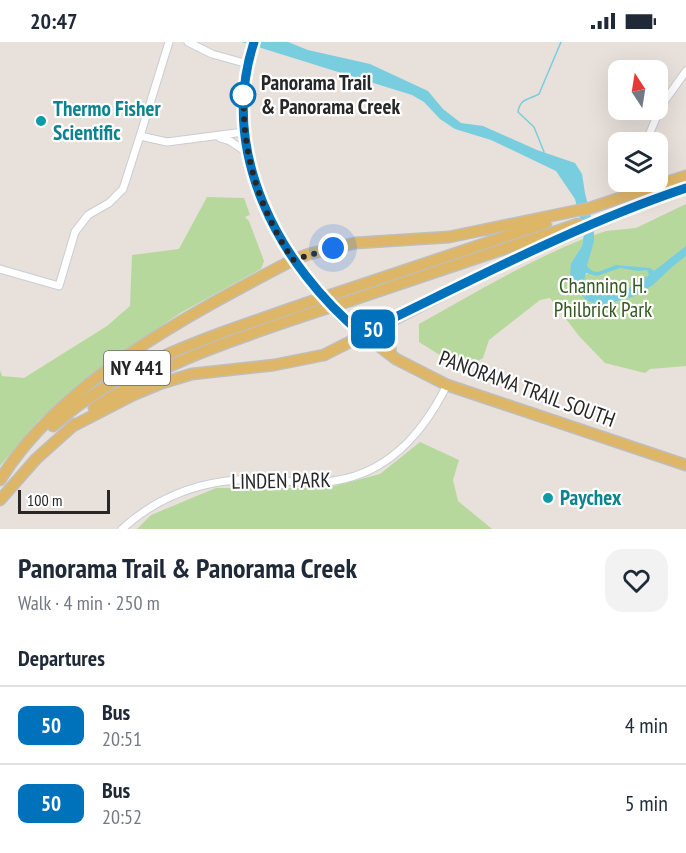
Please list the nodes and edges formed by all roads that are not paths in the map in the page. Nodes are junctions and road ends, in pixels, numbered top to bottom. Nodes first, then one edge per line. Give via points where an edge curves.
1 (170, 42) edge
2 (188, 42) edge
3 (253, 46) edge
4 (248, 64) junction
5 (686, 71) edge
6 (244, 132) junction
7 (650, 132) edge
8 (140, 136) junction
9 (214, 136) junction
10 (248, 153) junction
11 (686, 176) edge
12 (686, 188) edge
13 (603, 213) junction
14 (564, 223) junction
15 (293, 260) junction
16 (0, 269) edge
17 (395, 318) junction
18 (363, 335) junction
19 (391, 355) junction
20 (447, 385) junction
21 (71, 427) junction
22 (686, 465) edge
23 (0, 480) edge
24 (0, 500) edge
25 (122, 529) edge

1 - 8 street
2 - 4 street via 212,54
3 - 4 main road, PANORAMA TRAIL SOUTH
4 - 6 main road, PANORAMA TRAIL SOUTH
5 - 7 street via 661,106
6 - 9 street
6 - 10 main road, PANORAMA TRAIL SOUTH
8 - 9 street via 167,142
8 - 16 street via 123,189 88,215 75,232 60,286
9 - 10 street
10 - 15 main road, PANORAMA TRAIL SOUTH via 260,197
11 - 13 main road
12 - 13 main road
13 - 14 main road
13 - 14 main road via 589,208
14 - 15 main road via 355,243
14 - 17 main road via 517,257
14 - 21 main road, NY 441, bridge via 175,362 122,390
14 - 23 main road, NY 441, bridge via 343,291 192,343 135,369 84,401 29,448
15 - 18 main road, PANORAMA TRAIL SOUTH via 329,304
15 - 23 main road via 193,313 111,368 38,431 15,455
17 - 18 main road
17 - 19 main road via 388,334
18 - 19 main road, PANORAMA TRAIL SOUTH
18 - 21 main road via 306,360 162,382
19 - 20 main road, PANORAMA TRAIL SOUTH
20 - 22 main road, PANORAMA TRAIL SOUTH
20 - 25 street, LINDEN PARK via 416,436 396,454 355,476 323,482 254,479 201,486 164,500
21 - 24 main road, NY 441

